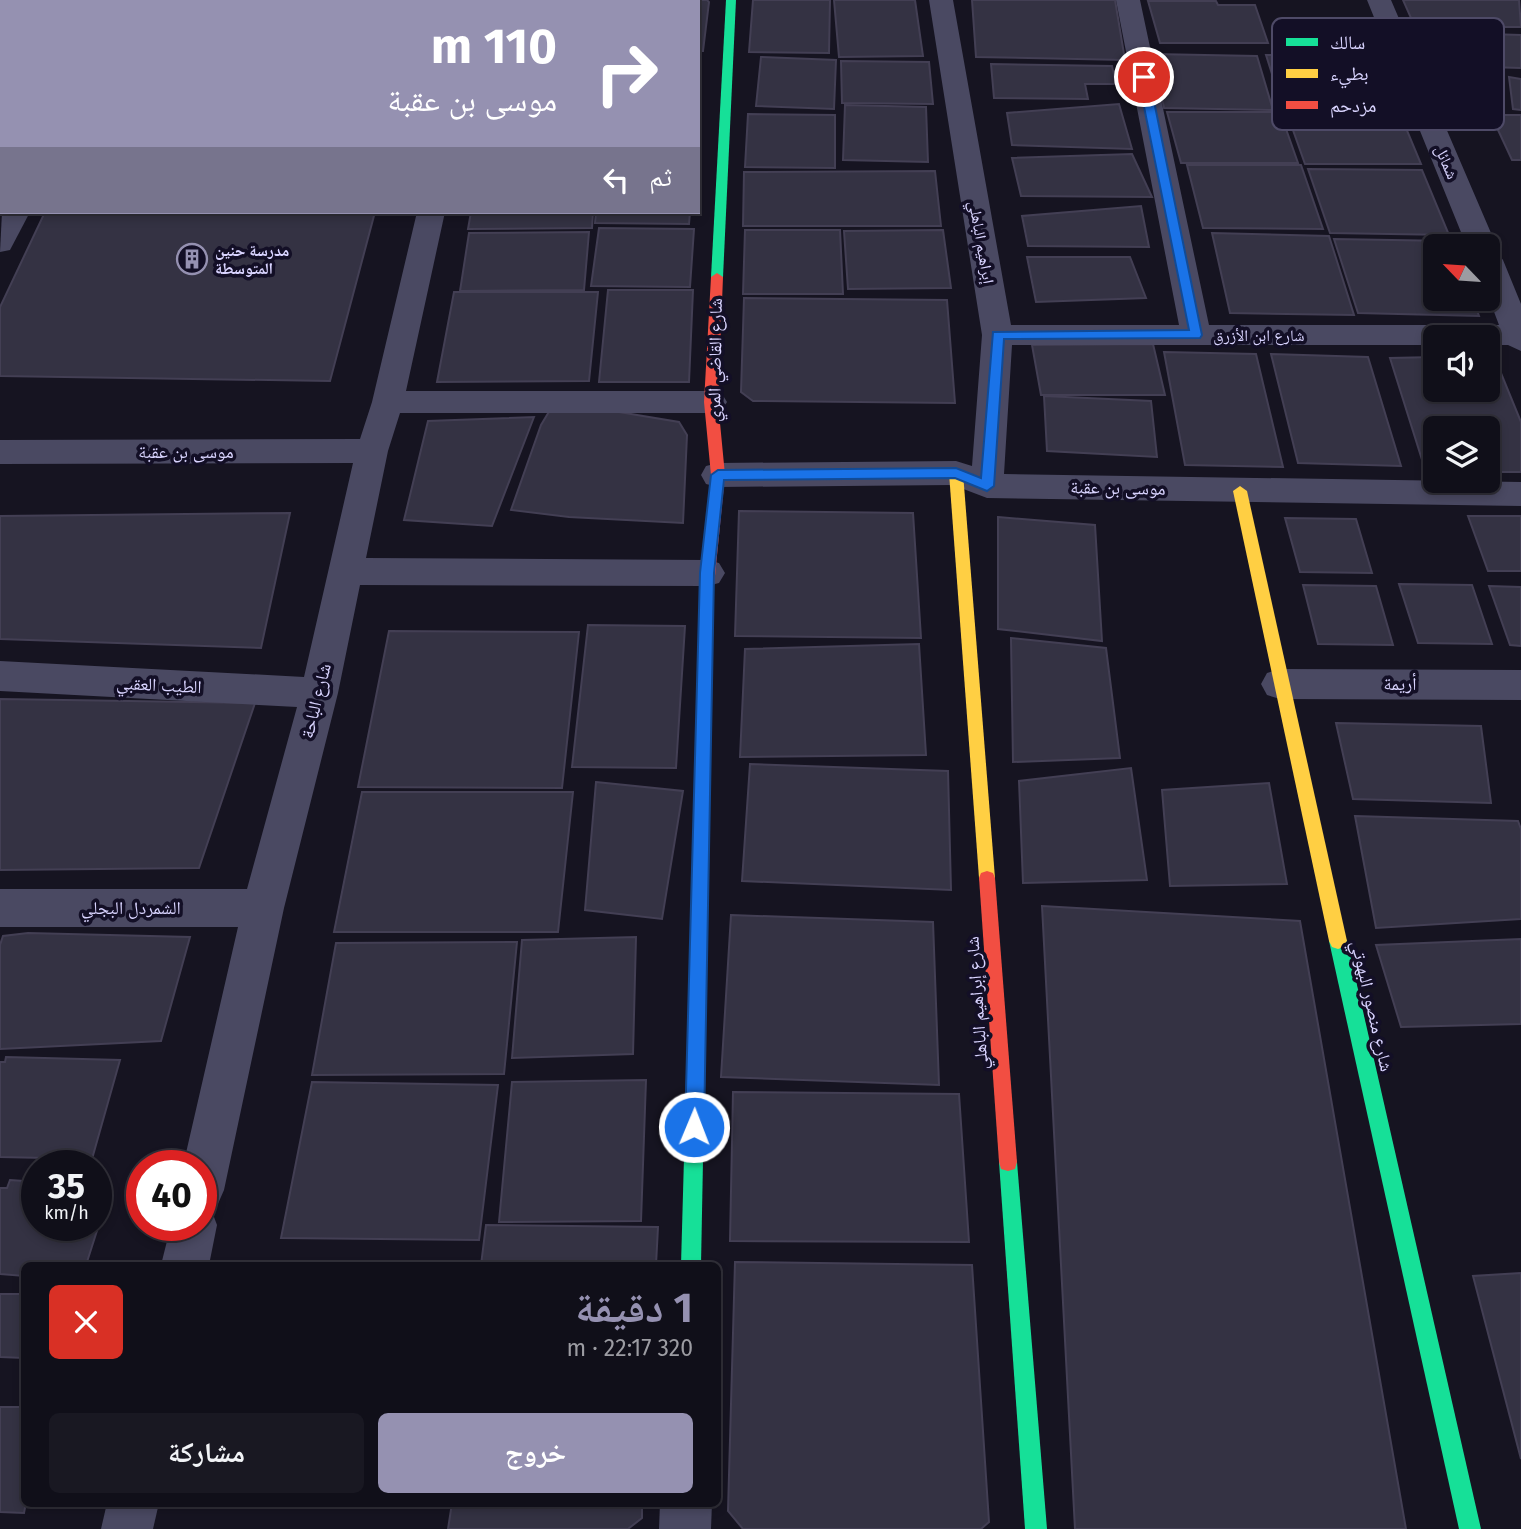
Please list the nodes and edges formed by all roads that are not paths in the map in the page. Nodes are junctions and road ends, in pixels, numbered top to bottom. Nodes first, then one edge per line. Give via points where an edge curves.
1 (731, 0) edge
2 (941, 0) edge
3 (1128, 0) edge
4 (1379, 0) edge
5 (1387, 18) edge
6 (1433, 130) edge
7 (15, 214) edge
8 (431, 214) edge
9 (1477, 234) edge
10 (0, 243) edge
11 (1500, 289) edge
12 (998, 335) junction
13 (1196, 335) junction
14 (1520, 337) edge
15 (388, 402) junction
16 (711, 402) junction
17 (0, 452) edge
18 (372, 452) junction
19 (956, 473) junction
20 (718, 475) junction
21 (987, 486) junction
22 (1240, 491) junction
23 (1521, 494) edge
24 (346, 571) junction
25 (707, 573) junction
26 (0, 676) edge
27 (1280, 684) junction
28 (1521, 685) edge
29 (319, 694) junction
30 (0, 908) edge
31 (263, 908) junction
32 (210, 1150) edge
33 (190, 1241) edge
34 (186, 1262) edge
35 (691, 1262) edge
36 (132, 1507) edge
37 (686, 1507) edge
38 (127, 1529) edge
39 (685, 1529) edge
40 (1036, 1529) edge
41 (1470, 1529) edge

1 - 16 street, شارع القاضي المري
2 - 12 street, إبراهيم الباهلي
3 - 13 street
4 - 5 street, شمائل
6 - 9 street, شمائل
7 - 10 street
8 - 15 street, شارع الباحة
11 - 14 street
12 - 13 street, شارع ابن الأزرق
12 - 21 street, إبراهيم الباهلي
13 - 14 street, شارع ابن الأزرق
15 - 16 street
15 - 18 street, شارع الباحة
16 - 20 street, شارع القاضي المري
17 - 18 street, موسى بن عقبة
18 - 24 street, شارع الباحة
19 - 20 street, موسى بن عقبة
19 - 21 street, موسى بن عقبة
19 - 40 street, شارع إبراهيم الباهلي
20 - 25 street, شارع القاضي المري
21 - 22 street, موسى بن عقبة
22 - 23 street, موسى بن عقبة
22 - 27 street, شارع منصور البهوتي
24 - 25 street
24 - 29 street, شارع الباحة
25 - 35 street, شارع القاضي المري
26 - 29 street, الطيب العقبي
27 - 28 street, أريمة
27 - 41 street, شارع منصور البهوتي
29 - 31 street, شارع الباحة
30 - 31 street, الشمردل البجلي
31 - 32 street, شارع الباحة
33 - 34 street
36 - 38 street
37 - 39 street

